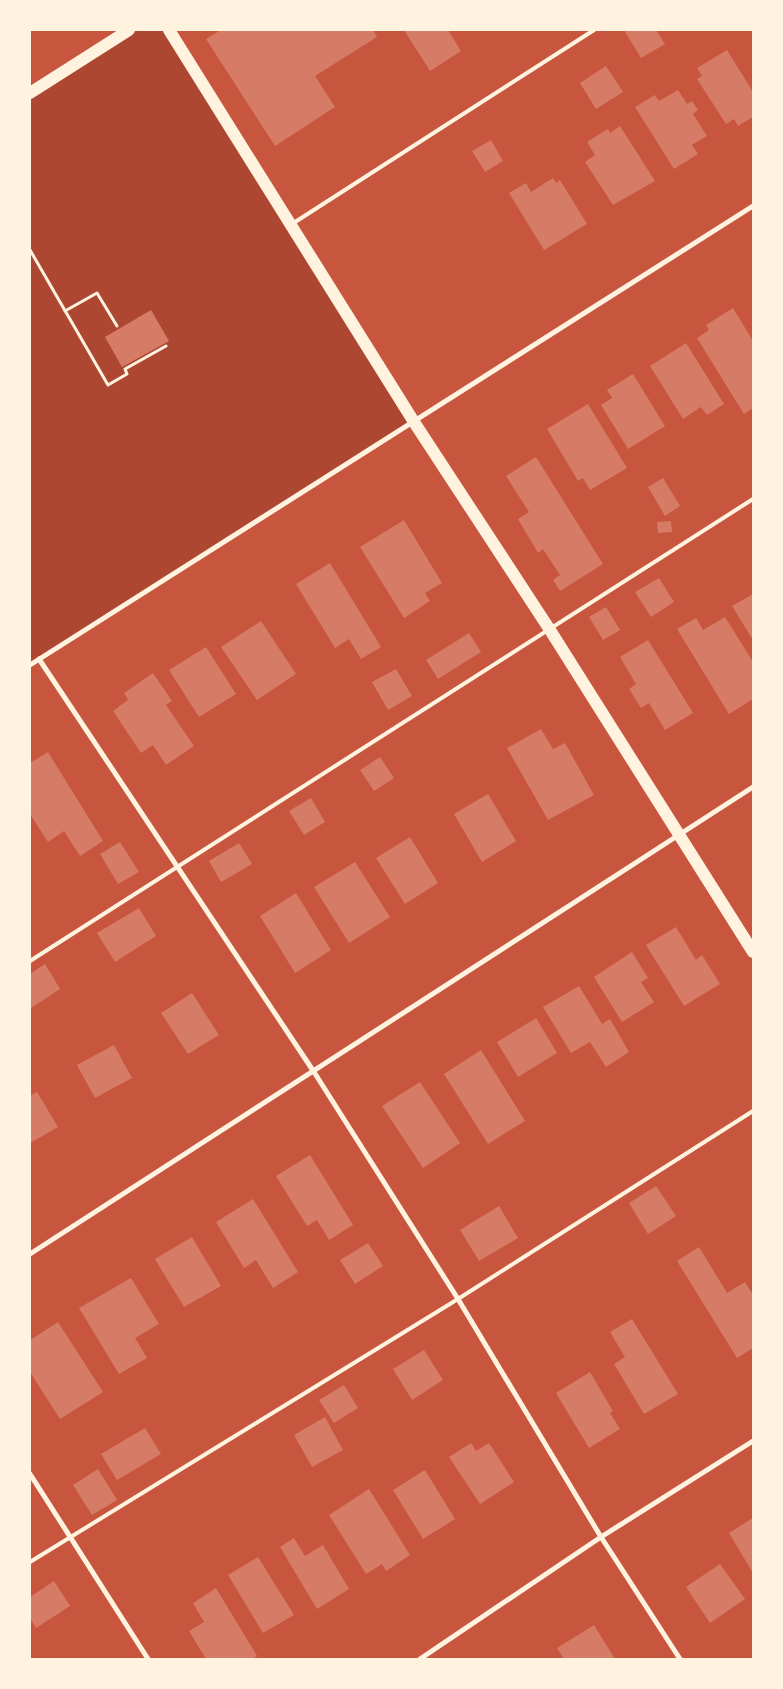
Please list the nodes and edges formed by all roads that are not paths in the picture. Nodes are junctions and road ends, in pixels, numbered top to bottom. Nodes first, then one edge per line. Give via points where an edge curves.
1 (129, 30) edge
2 (169, 30) edge
3 (594, 30) edge
4 (30, 92) edge
5 (753, 206) edge
6 (290, 225) junction
7 (414, 422) junction
8 (753, 499) edge
9 (550, 630) junction
10 (39, 659) junction
11 (30, 665) edge
12 (753, 787) edge
13 (680, 834) junction
14 (177, 866) junction
15 (753, 952) edge
16 (30, 960) edge
17 (314, 1072) junction
18 (753, 1111) edge
19 (30, 1254) edge
20 (458, 1299) junction
21 (753, 1441) edge
22 (30, 1474) edge
23 (69, 1536) junction
24 (601, 1537) junction
25 (30, 1562) edge
26 (148, 1659) edge
27 (420, 1659) edge
28 (680, 1659) edge

1 - 4 main road
2 - 6 main road
3 - 6 lane
5 - 7 street
6 - 7 main road
7 - 9 main road
7 - 10 street
8 - 9 lane
9 - 13 main road
9 - 14 lane
10 - 11 street
10 - 14 street
12 - 13 street
13 - 15 main road
13 - 17 street
14 - 16 lane
14 - 17 street
17 - 19 street
17 - 20 street
18 - 20 lane
20 - 23 lane
20 - 24 street
21 - 24 street
22 - 23 street
23 - 25 lane
23 - 26 street
24 - 27 street
24 - 28 street

